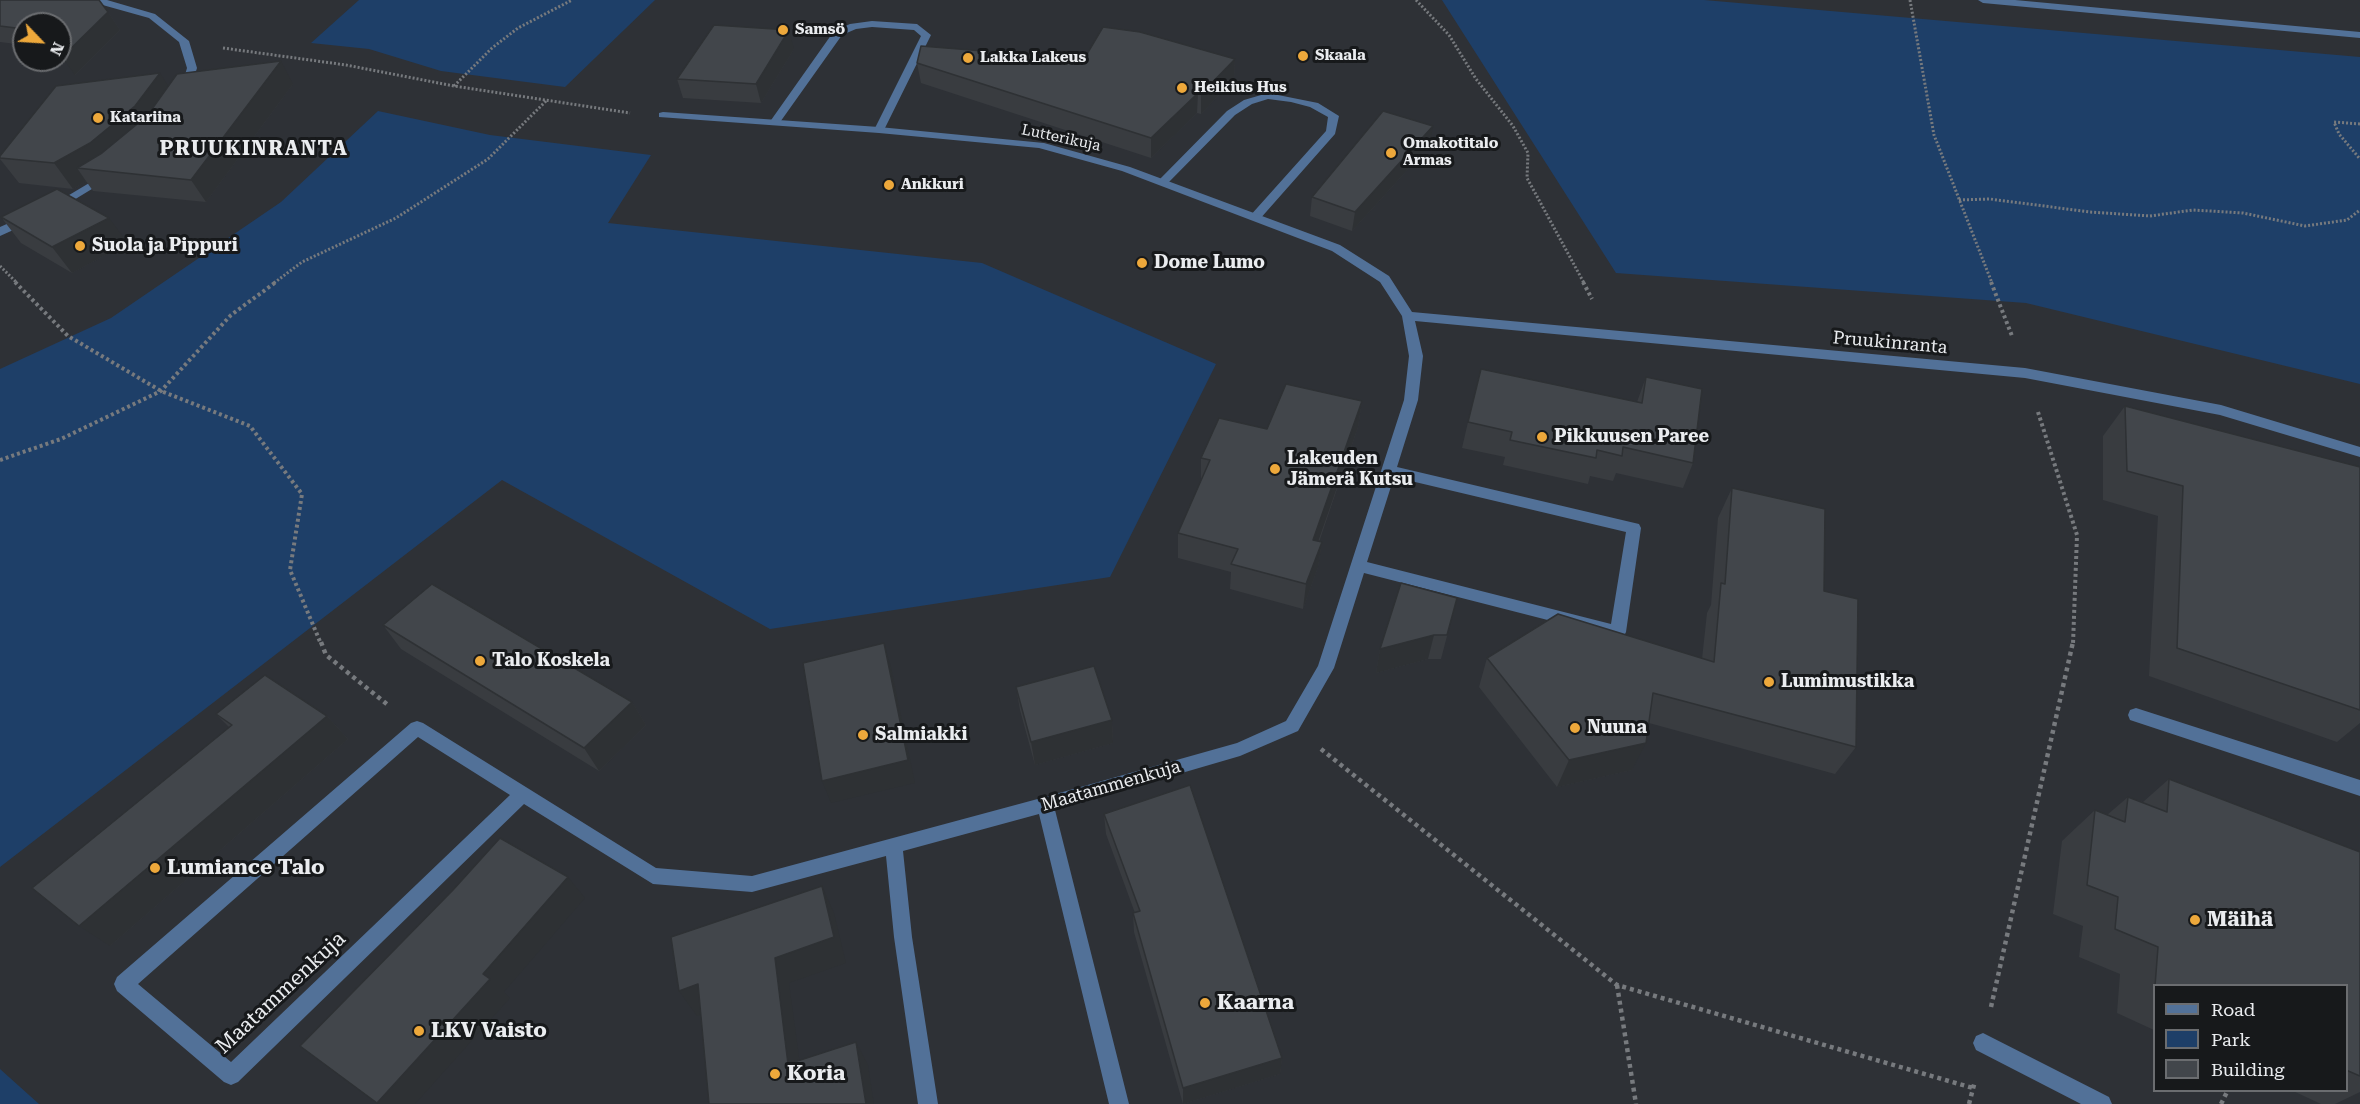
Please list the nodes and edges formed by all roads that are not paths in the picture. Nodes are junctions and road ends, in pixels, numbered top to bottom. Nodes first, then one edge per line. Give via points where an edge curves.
1 (71, 0) edge
2 (1983, 0) edge
3 (2360, 35) edge
4 (183, 99) edge
5 (663, 115) road end
6 (774, 123) junction
7 (879, 130) junction
8 (113, 172) edge
9 (1163, 182) junction
10 (1255, 217) junction
11 (0, 232) edge
12 (1408, 316) junction
13 (2360, 452) edge
14 (1390, 471) junction
15 (1359, 566) junction
16 (2136, 715) dead end
17 (2360, 788) edge
18 (522, 795) junction
19 (1045, 805) junction
20 (894, 846) junction
21 (1983, 1043) road end
22 (928, 1104) edge
23 (1119, 1104) edge
24 (2102, 1104) edge

1 - 4 street via 100,2 152,16 184,41 192,68
2 - 3 street
5 - 6 street, Lutterikuja
6 - 7 street, Lutterikuja
6 - 7 street via 838,33 872,24 917,27 926,35
7 - 9 street, Lutterikuja via 1040,145
8 - 11 street via 52,208
9 - 10 street, Lutterikuja
9 - 10 street via 1231,113 1248,102 1268,96 1292,99 1334,116 1331,132
10 - 12 street, Lutterikuja via 1336,248 1385,279
12 - 13 street, Pruukinranta via 2025,373 2221,410
12 - 14 street via 1416,356 1411,400
14 - 15 street
14 - 15 street via 1634,528 1618,632
15 - 19 street, Maatammenkuja via 1326,668 1292,726 1240,749
16 - 17 street
18 - 18 street, Maatammenkuja via 417,728 124,984 231,1075
18 - 20 street, Maatammenkuja via 653,876 752,884
19 - 20 street, Maatammenkuja
19 - 23 street
20 - 22 street
21 - 24 street

